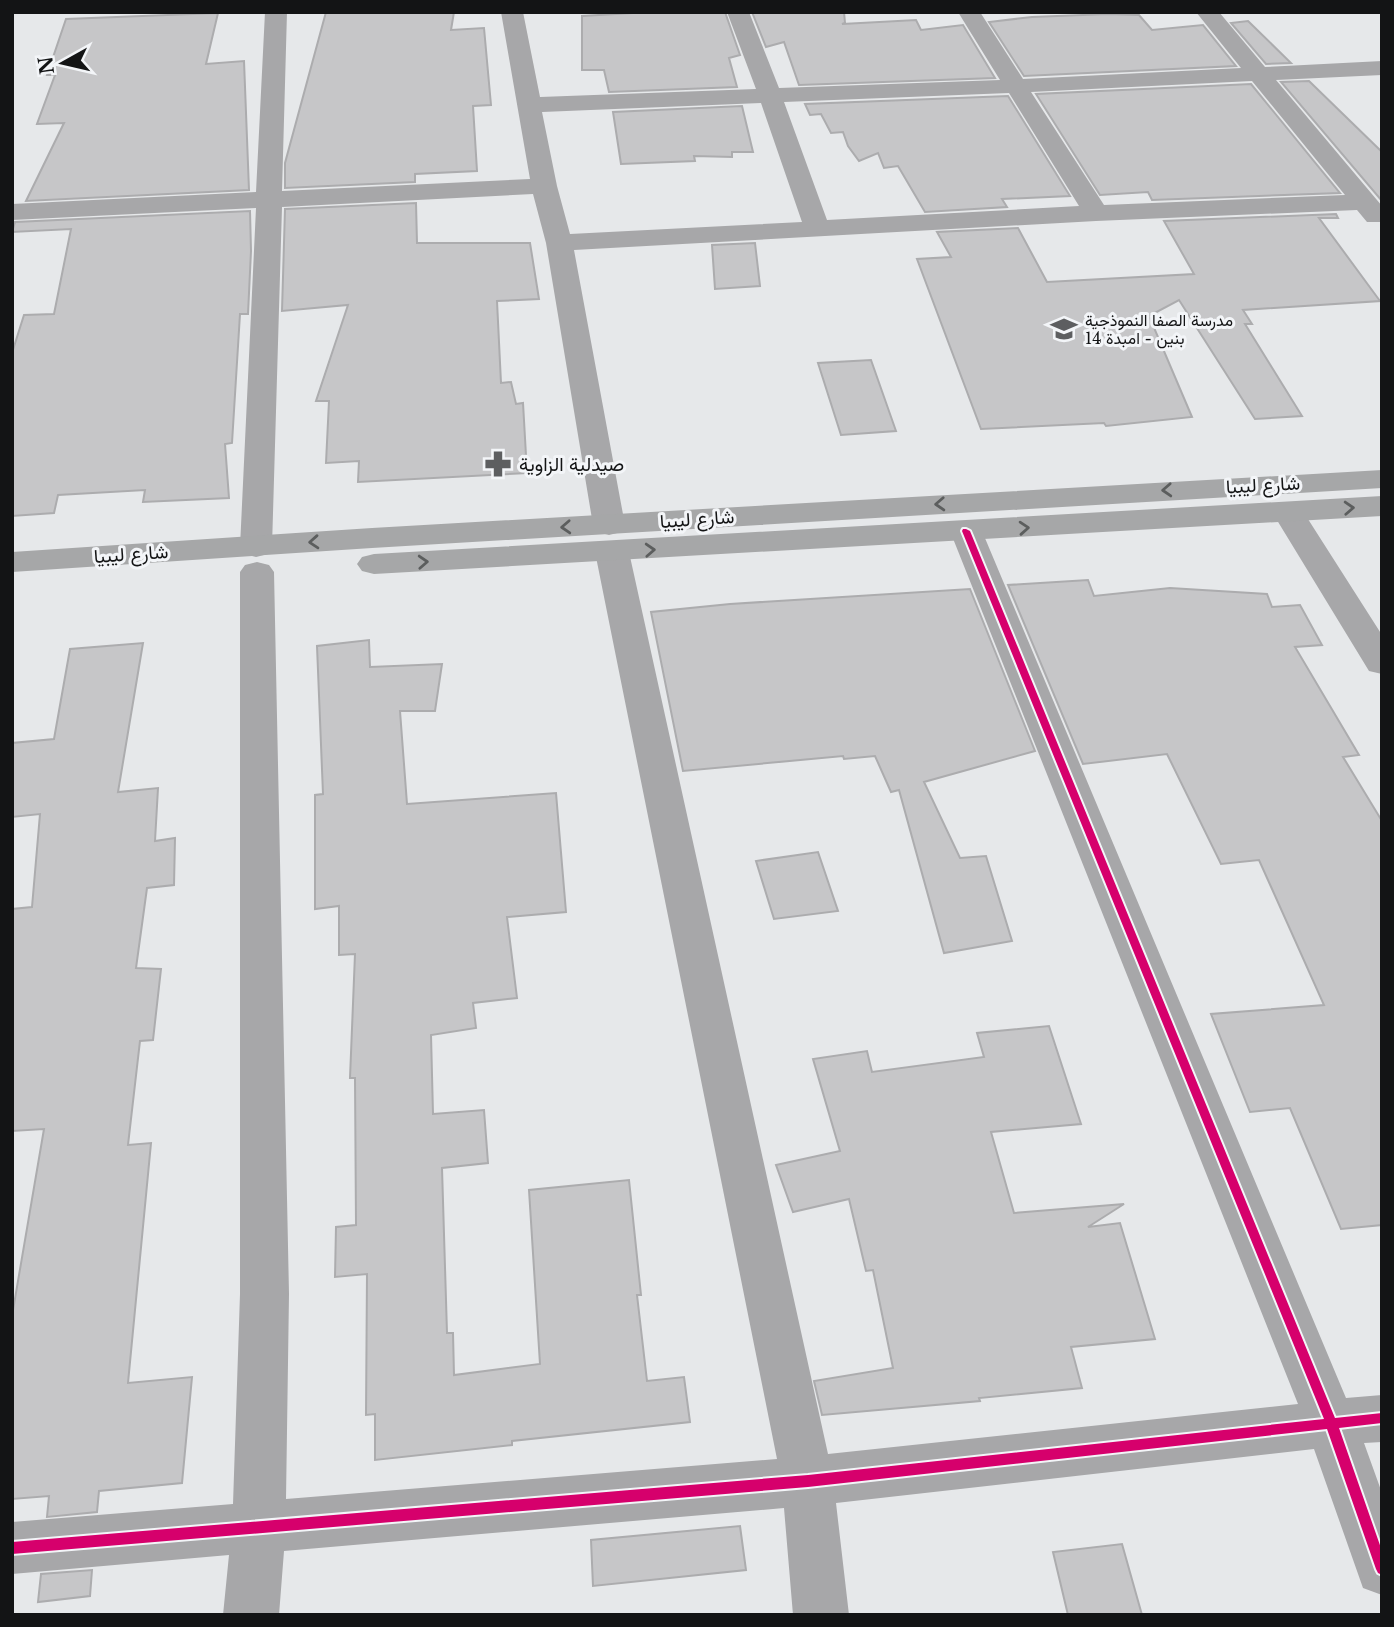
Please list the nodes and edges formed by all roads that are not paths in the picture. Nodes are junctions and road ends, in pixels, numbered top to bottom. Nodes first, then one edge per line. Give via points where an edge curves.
1 (276, 12) edge
2 (512, 12) edge
3 (738, 12) edge
4 (969, 12) edge
5 (1207, 12) edge
6 (1382, 68) edge
7 (1258, 75) junction
8 (1016, 86) junction
9 (771, 95) junction
10 (528, 105) junction
11 (1382, 180) edge
12 (544, 187) junction
13 (1357, 192) junction
14 (269, 200) junction
15 (12, 212) edge
16 (1096, 214) junction
17 (1382, 223) edge
18 (817, 228) junction
19 (559, 243) junction
20 (1382, 479) edge
21 (1221, 501) junction
22 (1382, 506) edge
23 (1288, 512) junction
24 (966, 531) junction
25 (611, 538) junction
26 (257, 559) junction
27 (12, 562) edge
28 (12, 589) edge
29 (1382, 663) edge
30 (1382, 1418) edge
31 (1331, 1423) junction
32 (808, 1481) junction
33 (260, 1526) junction
34 (12, 1548) edge
35 (1382, 1569) edge
36 (251, 1615) edge
37 (821, 1615) edge

1 - 14 street
2 - 10 street
3 - 9 street
4 - 8 street
5 - 7 street
6 - 7 street
7 - 8 street
7 - 13 street
8 - 9 street
8 - 16 street
9 - 10 street
9 - 18 street
10 - 12 street
11 - 13 street
12 - 14 street
12 - 19 street
13 - 16 street
13 - 17 street
14 - 15 street
14 - 26 street
16 - 18 street
18 - 19 street
19 - 25 street
20 - 21 main road, شارع ليبيا
21 - 23 main road, شارع ليبيا
24 -> 21 main road, شارع ليبيا
21 -> 25 main road, شارع ليبيا
23 -> 22 main road, شارع ليبيا
23 - 29 street
25 -> 24 main road, شارع ليبيا
24 - 31 street
25 - 26 main road, شارع ليبيا
25 - 32 street
26 - 27 main road, شارع ليبيا
26 - 28 main road, شارع ليبيا
26 - 33 street via 265,1248
30 - 31 street
31 - 32 street
31 - 35 street
32 - 33 street
32 - 37 street
33 - 34 street
33 - 36 street

